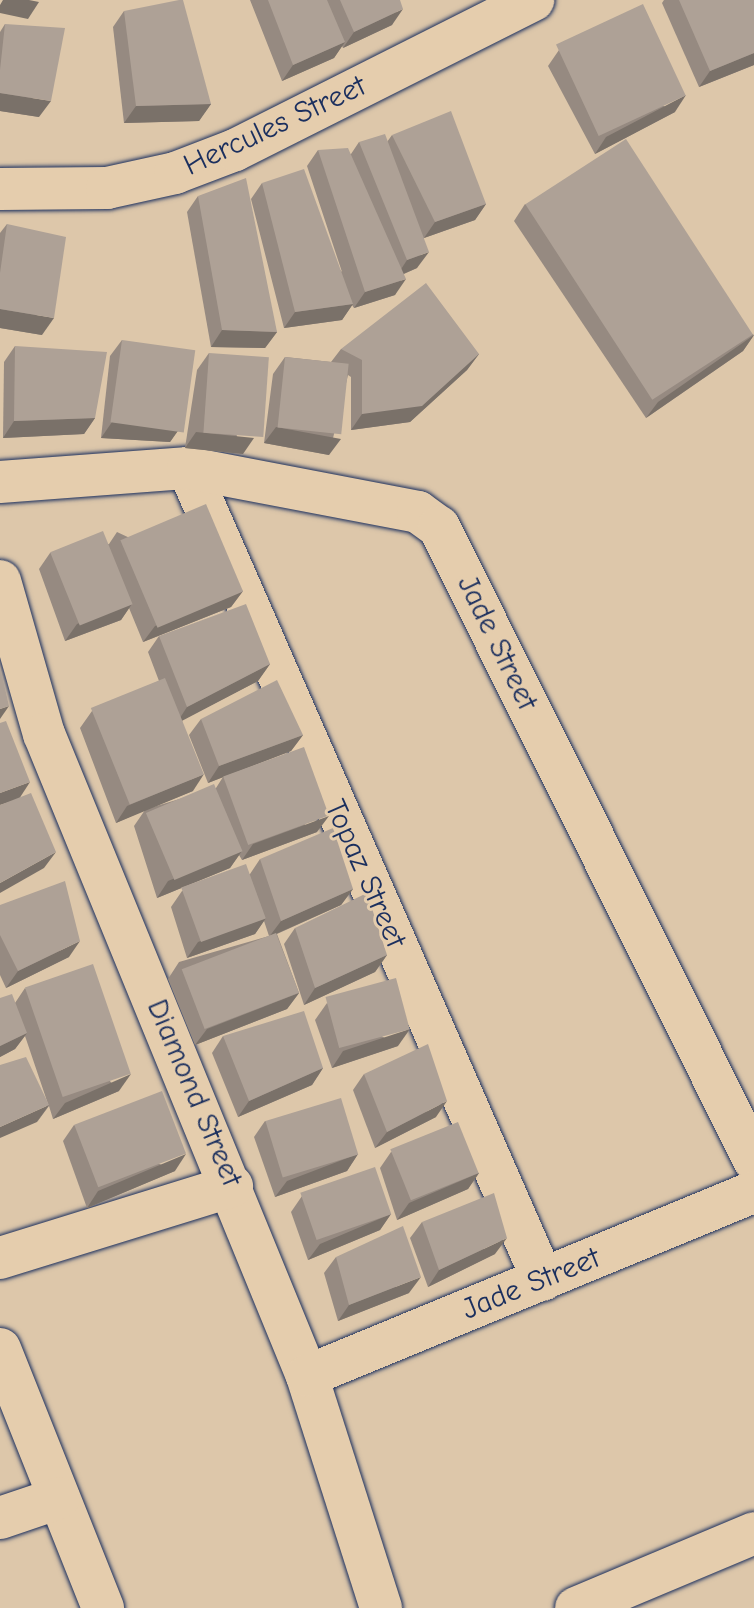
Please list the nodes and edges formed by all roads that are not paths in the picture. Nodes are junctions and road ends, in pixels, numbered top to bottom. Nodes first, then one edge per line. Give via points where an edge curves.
1 (533, 0) edge
2 (0, 189) edge
3 (188, 468) junction
4 (0, 482) edge
5 (0, 581) edge
6 (754, 1160) edge
7 (232, 1186) junction
8 (754, 1192) edge
9 (0, 1258) edge
10 (543, 1280) junction
11 (0, 1349) edge
12 (307, 1376) junction
13 (59, 1498) junction
14 (0, 1518) edge
15 (754, 1533) edge
16 (103, 1608) edge
17 (381, 1608) edge
18 (576, 1608) edge

1 - 2 street, Hercules Street via 235,150 175,173 107,188
3 - 4 street, Jade Street
3 - 6 street, Jade Street via 418,512 439,527
3 - 10 street, Topaz Street
5 - 7 street, Diamond Street via 44,734
7 - 9 street
7 - 12 street, Diamond Street
8 - 10 street, Jade Street
10 - 12 street, Jade Street
11 - 13 street
12 - 17 street, Diamond Street
13 - 14 street
13 - 16 street
15 - 18 street

